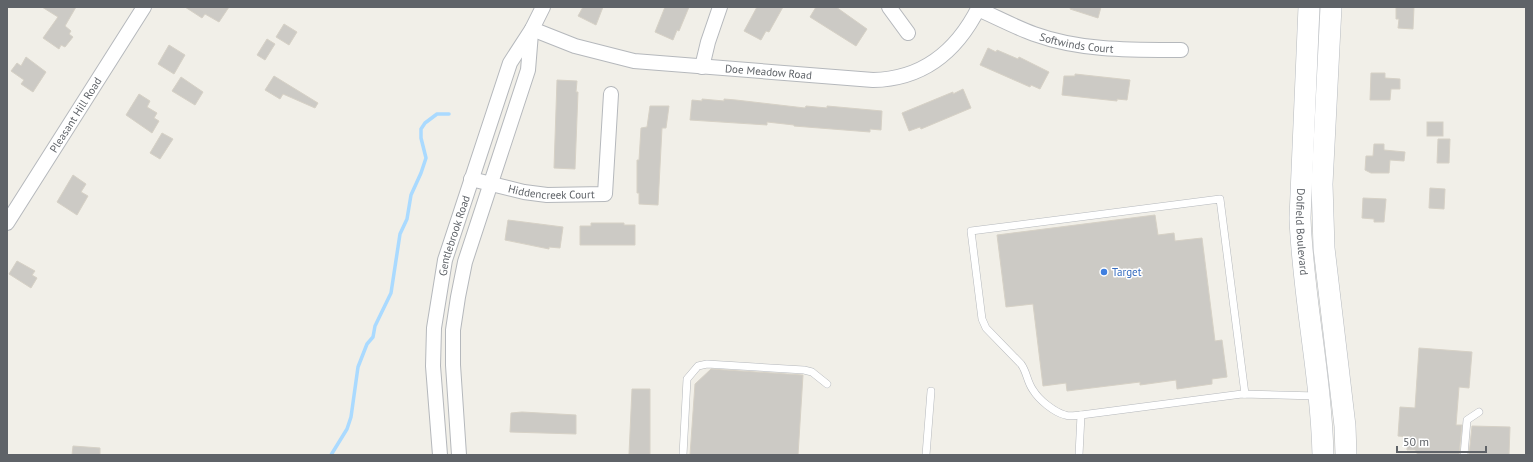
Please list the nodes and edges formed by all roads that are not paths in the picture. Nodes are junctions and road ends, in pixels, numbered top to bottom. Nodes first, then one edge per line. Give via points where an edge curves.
1 (144, 7) edge
2 (542, 7) edge
3 (720, 7) edge
4 (889, 7) edge
5 (1309, 7) edge
6 (1331, 7) edge
7 (978, 8) edge
8 (532, 29) junction
9 (908, 33) dead end
10 (1181, 50) dead end
11 (702, 67) junction
12 (611, 94) dead end
13 (471, 179) junction
14 (491, 184) junction
15 (7, 224) edge
16 (827, 384) dead end
17 (931, 391) dead end
18 (1245, 394) junction
19 (1320, 396) junction
20 (1479, 412) dead end
21 (1081, 415) junction
22 (440, 455) edge
23 (459, 455) edge
24 (683, 455) edge
25 (926, 455) edge
26 (1079, 455) edge
27 (1323, 455) edge
28 (1346, 455) edge
29 (1464, 455) edge

1 - 15 street, Pleasant Hill Road
2 - 8 street, Gentlebrook Road
3 - 11 street
4 - 9 street
5 - 19 main road, Dolfield Boulevard via 1300,218 1301,250
6 - 28 main road, Dolfield Boulevard via 1322,184 1324,248 1345,426
7 - 10 street, Softwinds Court via 1034,34 1061,42 1116,50
7 - 11 street, Doe Meadow Road via 964,33 947,51 920,70 897,78 873,80
8 - 11 street, Doe Meadow Road via 607,55 659,64
8 - 13 street, Gentlebrook Road via 510,63
8 - 14 street, Gentlebrook Road via 528,70
12 - 14 street, Hiddencreek Court via 605,194 547,195
13 - 14 street, Hiddencreek Court
13 - 22 street, Gentlebrook Road via 445,260 434,328 433,366
14 - 23 street, Gentlebrook Road via 465,262 453,330
16 - 24 lane via 812,372 804,370 707,364 698,366 687,379
17 - 25 lane
18 - 19 lane
18 - 21 lane
18 - 21 lane via 1220,199 971,231 982,320 986,328 1019,362 1033,391 1041,400 1064,415
19 - 27 main road, Dolfield Boulevard
20 - 29 lane via 1467,420
21 - 26 lane

